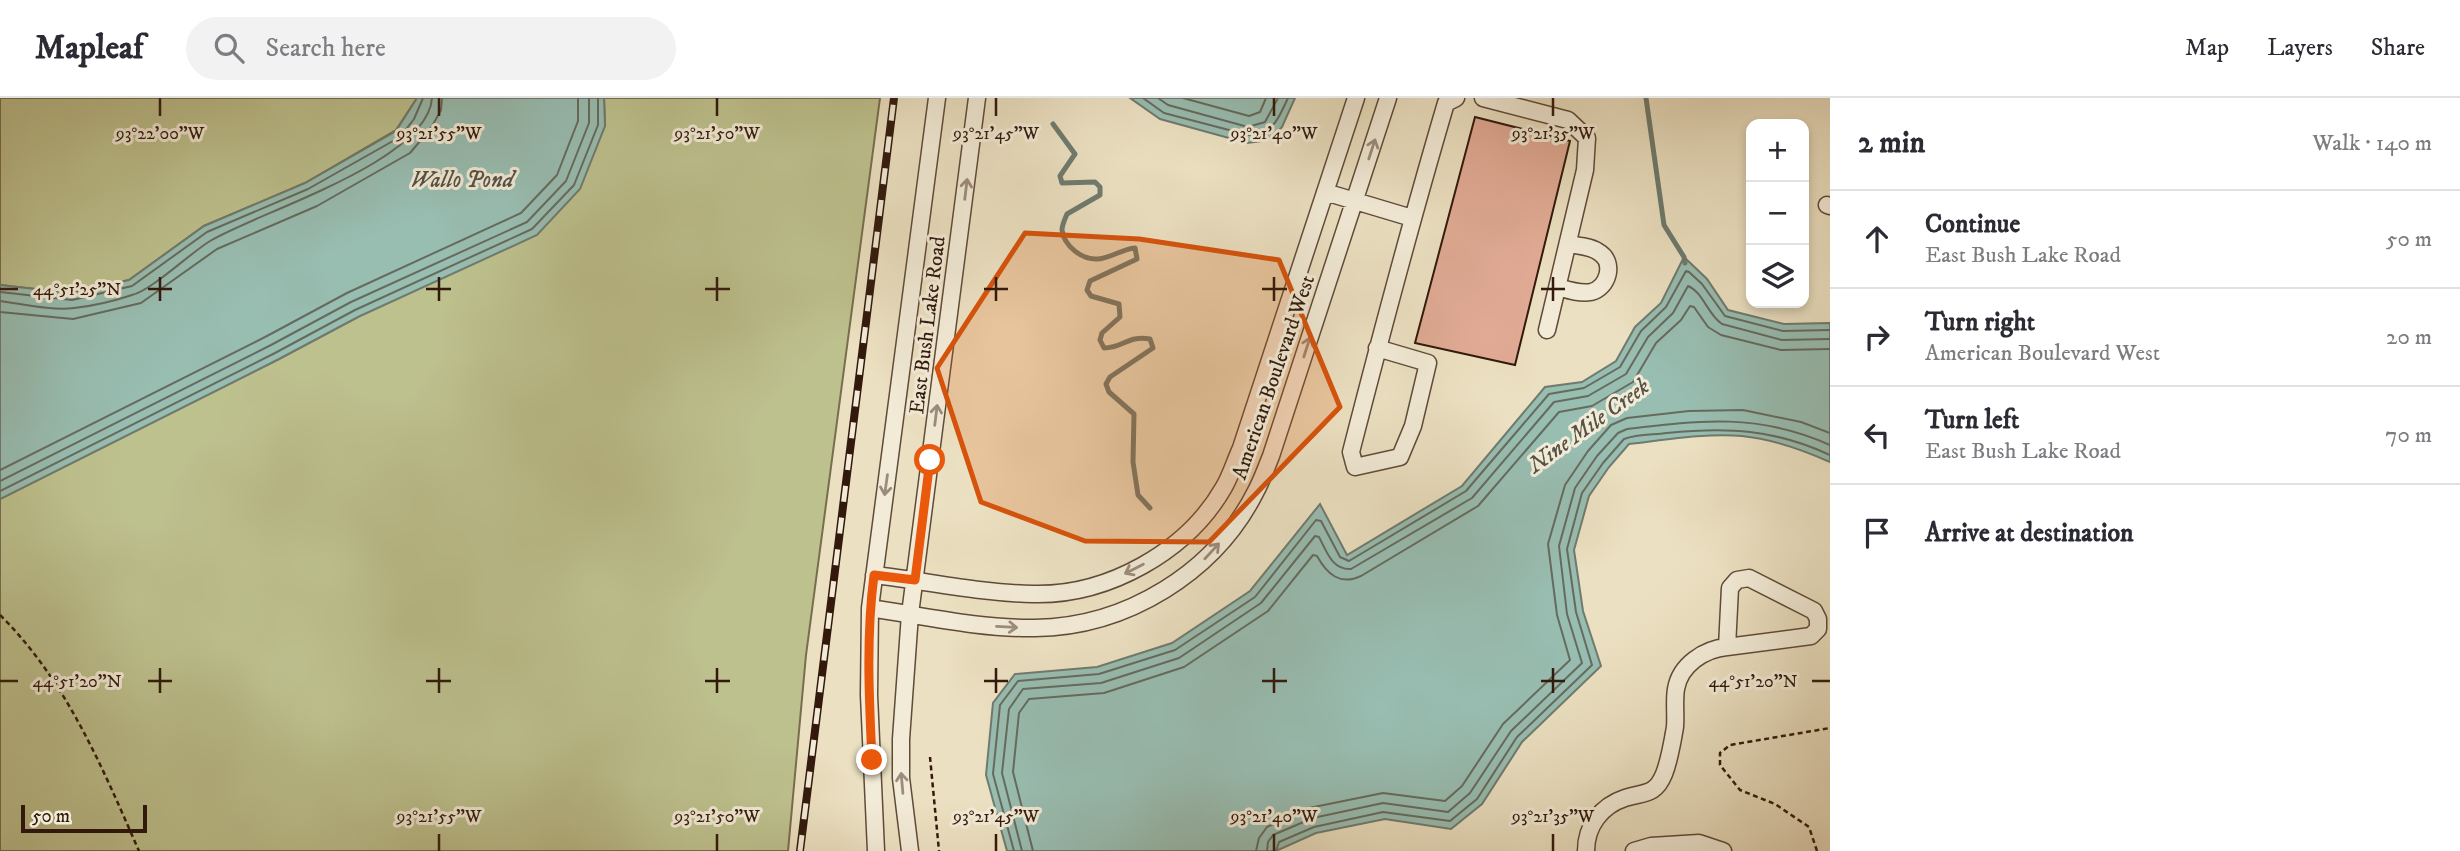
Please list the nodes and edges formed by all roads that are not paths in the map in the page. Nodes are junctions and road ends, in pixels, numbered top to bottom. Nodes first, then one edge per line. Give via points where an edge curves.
1 (937, 98) edge
2 (977, 98) edge
3 (1356, 98) edge
4 (1388, 98) edge
5 (1456, 98) edge
6 (1483, 98) edge
7 (1325, 192) junction
8 (1355, 201) junction
9 (1412, 218) junction
10 (1568, 244) junction
11 (1558, 287) junction
12 (1547, 330) dead end
13 (1377, 348) junction
14 (874, 575) junction
15 (915, 580) junction
16 (870, 608) junction
17 (910, 614) junction
18 (1727, 647) junction
19 (1666, 848) edge
20 (876, 851) edge
21 (910, 851) edge
22 (1586, 851) edge
23 (1634, 851) edge
24 (1723, 851) edge

1 -> 14 street, East Bush Lake Road
15 -> 2 street, East Bush Lake Road
3 - 7 street, American Boulevard West
8 -> 4 street, American Boulevard West
5 - 9 street via 1446,103
6 - 10 street via 1568,120 1587,138 1585,170
7 - 8 street
7 -> 15 street, American Boulevard West via 1241,448 1225,486 1205,515 1170,548 1133,571 1069,592 1001,593
8 - 9 street
17 -> 8 street, American Boulevard West via 996,627 1074,625 1145,601 1207,557 1235,526 1256,492
9 - 13 street
10 - 11 street
10 - 11 street via 1603,255 1608,277 1592,292
11 - 12 street
13 - 13 street via 1350,452 1355,467 1401,457 1428,363
14 - 15 street, American Boulevard West
14 - 16 street, East Bush Lake Road
15 - 17 street, East Bush Lake Road
16 - 17 street, American Boulevard West
16 - 20 street, East Bush Lake Road
21 -> 17 street, East Bush Lake Road via 901,778
18 - 18 street via 1811,636 1818,629 1818,619 1814,611 1749,578 1737,580 1730,588
18 - 22 street via 1714,648 1684,671 1676,688 1674,729 1659,784 1650,793 1607,807 1593,821
19 - 23 street
19 - 24 street via 1699,843

